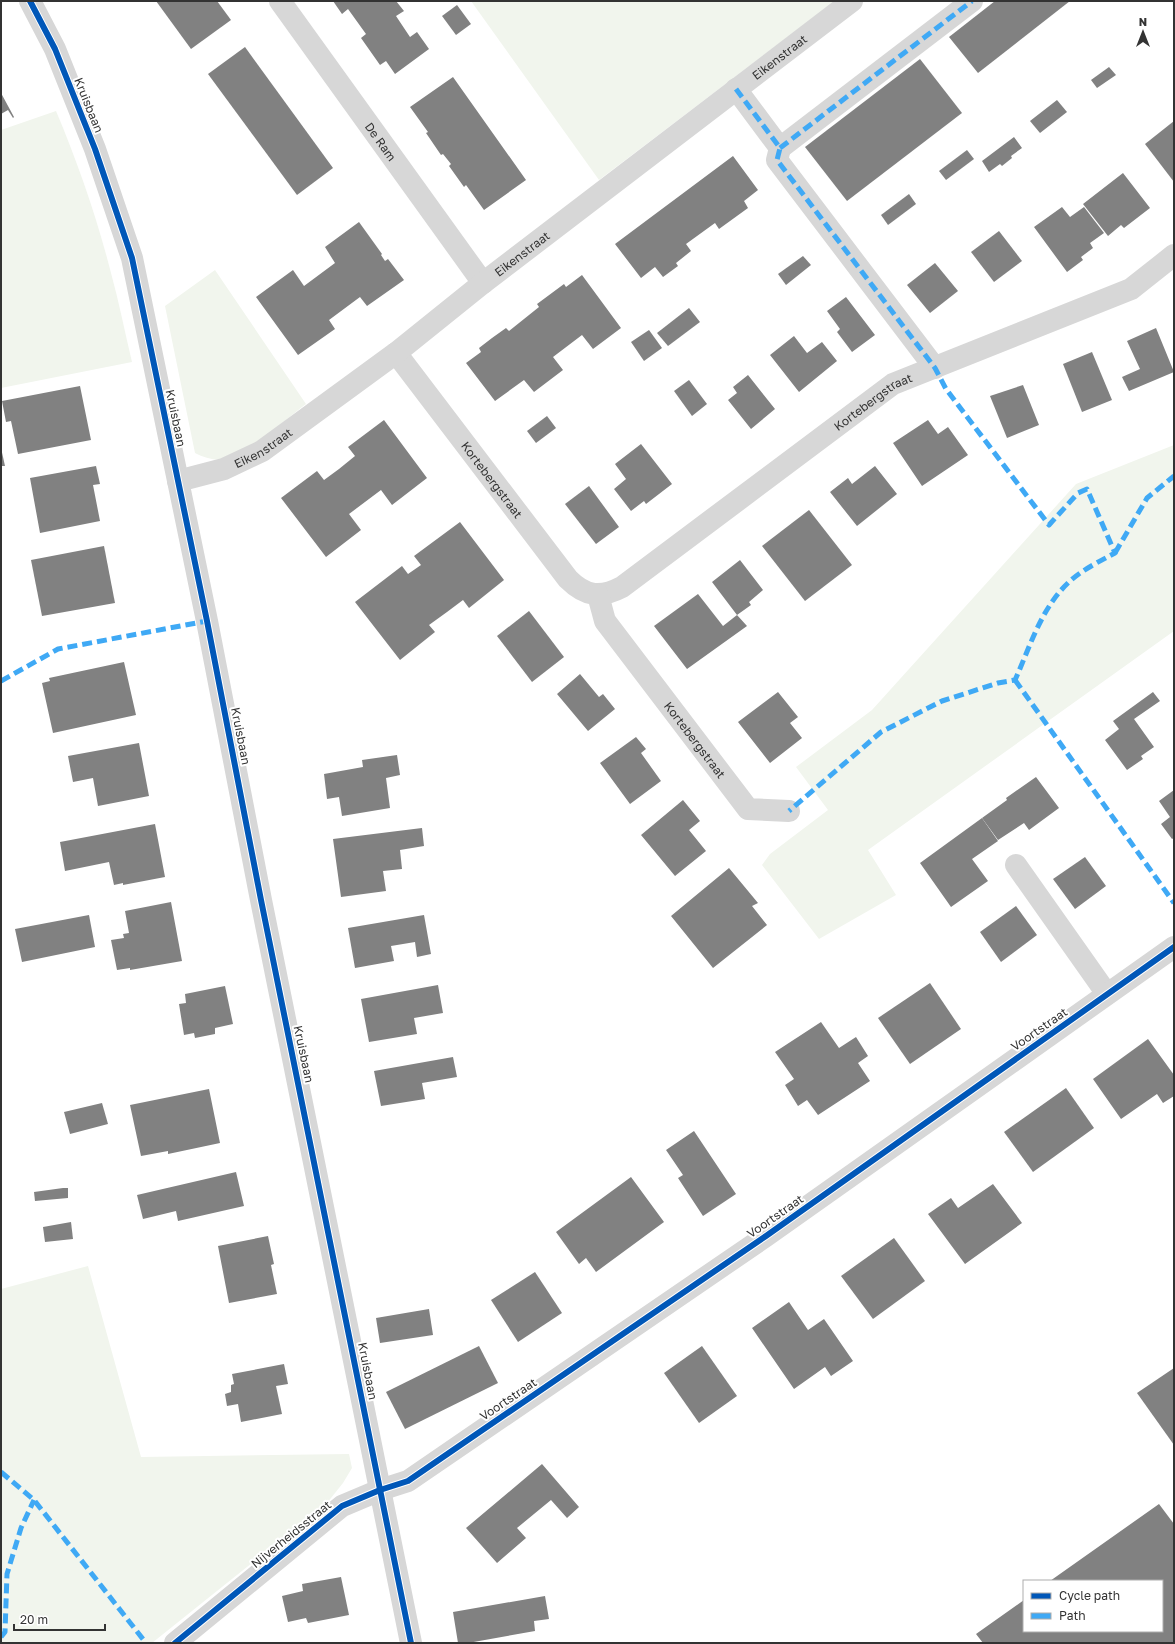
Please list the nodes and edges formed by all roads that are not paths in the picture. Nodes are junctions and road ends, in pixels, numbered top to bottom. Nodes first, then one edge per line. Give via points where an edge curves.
1 (30, 1) edge
2 (280, 1) edge
3 (852, 1) edge
4 (972, 1) edge
5 (736, 89) junction
6 (780, 148) junction
7 (1174, 255) edge
8 (483, 283) junction
9 (396, 353) junction
10 (935, 368) junction
11 (178, 481) junction
12 (598, 594) junction
13 (789, 811) dead end
14 (1016, 864) dead end
15 (1174, 947) edge
16 (1107, 994) junction
17 (380, 1490) junction
18 (175, 1643) edge
19 (411, 1643) edge

1 - 11 street, Kruisbaan via 55,49 92,142 132,258
2 - 8 street, De Ram
3 - 5 street, Eikenstraat
4 - 6 street
5 - 6 street
5 - 8 street, Eikenstraat
6 - 10 street via 777,160
7 - 10 street, Kortebergstraat via 1131,289
8 - 9 street, Eikenstraat
9 - 11 street, Eikenstraat via 262,451 224,469
9 - 12 street, Kortebergstraat via 568,579 576,587
10 - 12 street, Kortebergstraat via 893,384 622,587
11 - 17 street, Kruisbaan
12 - 13 street, Kortebergstraat via 605,621 748,809
14 - 16 street
15 - 16 street, Voortstraat
16 - 17 street, Voortstraat via 773,1231 408,1481
17 - 18 street, Nijverheidsstraat via 342,1506
17 - 19 street

